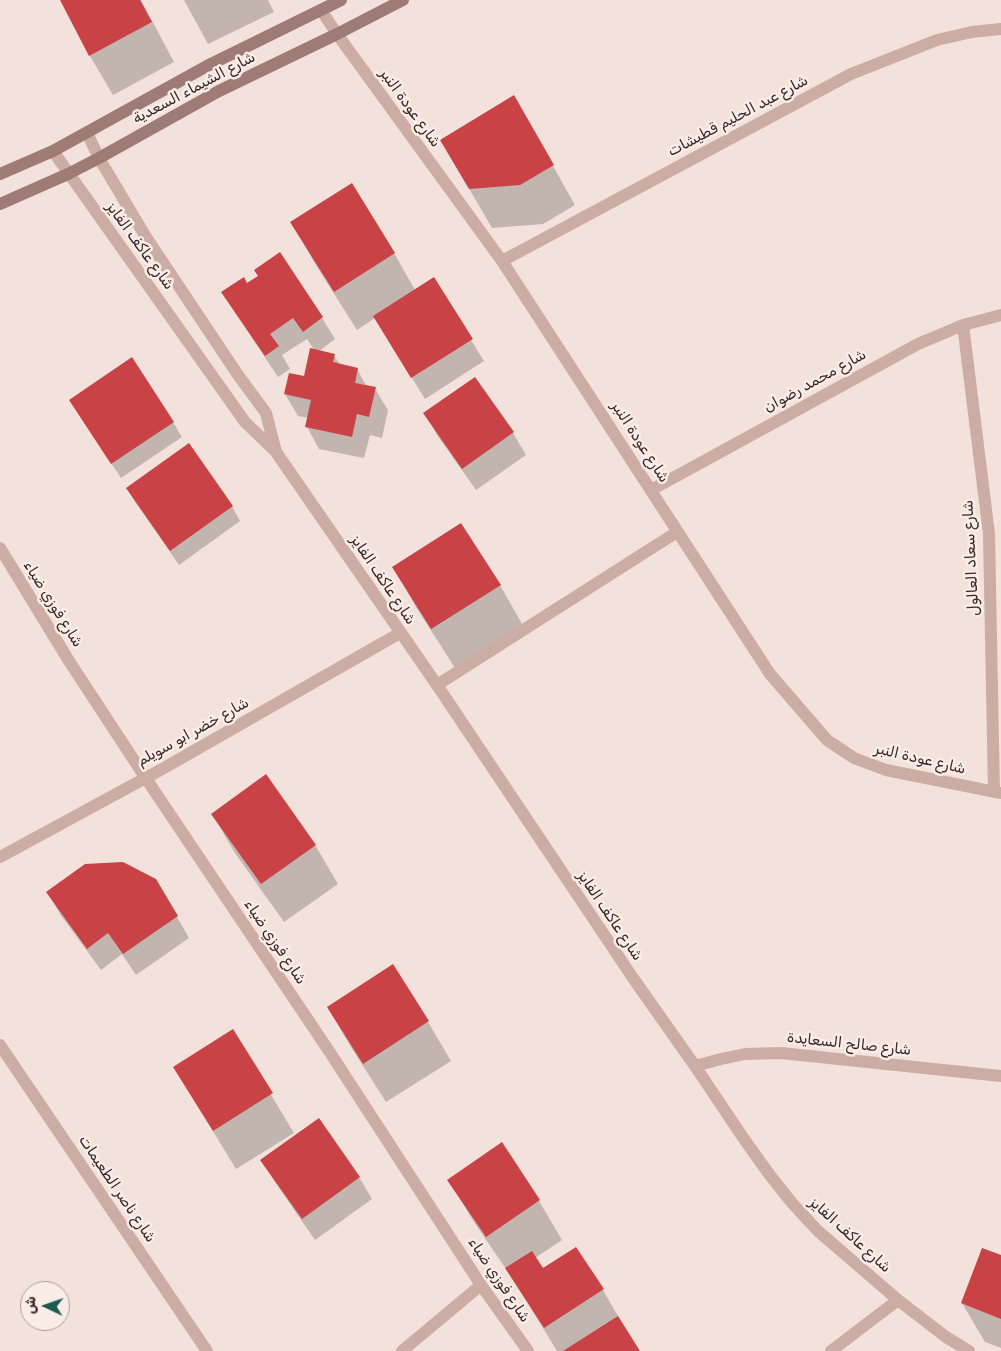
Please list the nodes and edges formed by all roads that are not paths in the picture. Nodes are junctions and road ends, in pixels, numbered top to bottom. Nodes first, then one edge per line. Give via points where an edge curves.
1 (341, 0) edge
2 (404, 0) edge
3 (321, 10) junction
4 (1001, 29) edge
5 (337, 34) junction
6 (87, 133) junction
7 (53, 151) junction
8 (99, 158) junction
9 (0, 174) edge
10 (68, 174) junction
11 (0, 204) edge
12 (502, 261) junction
13 (1001, 315) edge
14 (963, 324) junction
15 (276, 452) junction
16 (651, 490) junction
17 (676, 532) junction
18 (995, 534) edge
19 (0, 548) edge
20 (400, 633) junction
21 (437, 685) junction
22 (145, 778) junction
23 (998, 792) edge
24 (0, 857) edge
25 (0, 1045) edge
26 (695, 1066) junction
27 (1001, 1076) edge
28 (481, 1285) junction
29 (898, 1300) junction
30 (207, 1351) edge
31 (402, 1351) edge
32 (528, 1351) edge
33 (831, 1351) edge
34 (969, 1351) edge

1 - 3 street, شارع الشيماء السعدية
2 - 5 street, شارع الشيماء السعدية
3 - 5 street, شارع عودة النبر
3 - 6 street, شارع الشيماء السعدية via 207,66
4 - 12 street, شارع عبد الحليم قطيشات via 938,40 851,74
5 - 8 street, شارع الشيماء السعدية via 219,91
5 - 12 street, شارع عودة النبر
6 - 7 street, شارع الشيماء السعدية
6 - 8 street, شارع عاكف الفايز
7 - 9 street, شارع الشيماء السعدية
7 - 10 street, شارع عاكف الفايز
8 - 10 street, شارع الشيماء السعدية
8 - 15 street, شارع عاكف الفايز via 146,237 266,413
10 - 11 street, شارع الشيماء السعدية
10 - 15 street, شارع عاكف الفايز via 245,422
12 - 16 street, شارع عودة النبر
13 - 14 street, شارع محمد رضوان
14 - 16 street, شارع محمد رضوان via 875,367
14 - 18 street, شارع سعاد العالول
15 - 20 street, شارع عاكف الفايز
16 - 17 street, شارع عودة النبر
17 - 21 street
17 - 23 street, شارع عودة النبر via 770,674 827,740 854,758 886,770
18 - 23 street, شارع سعاد العالول
19 - 22 street, شارع فوزي ضياء
20 - 21 street, شارع عاكف الفايز
20 - 22 street, شارع خضر ابو سويلم
21 - 26 street, شارع عاكف الفايز via 632,978
22 - 24 street, شارع خضر ابو سويلم
22 - 28 street, شارع فوزي ضياء via 329,1051
25 - 30 street, شارع ناصر الطعيمات
26 - 27 street, شارع صالح السعايدة via 745,1054 781,1053
26 - 29 street, شارع عاكف الفايز via 792,1203 818,1231
28 - 31 street
28 - 32 street, شارع فوزي ضياء
29 - 33 street
29 - 34 street, شارع عاكف الفايز

